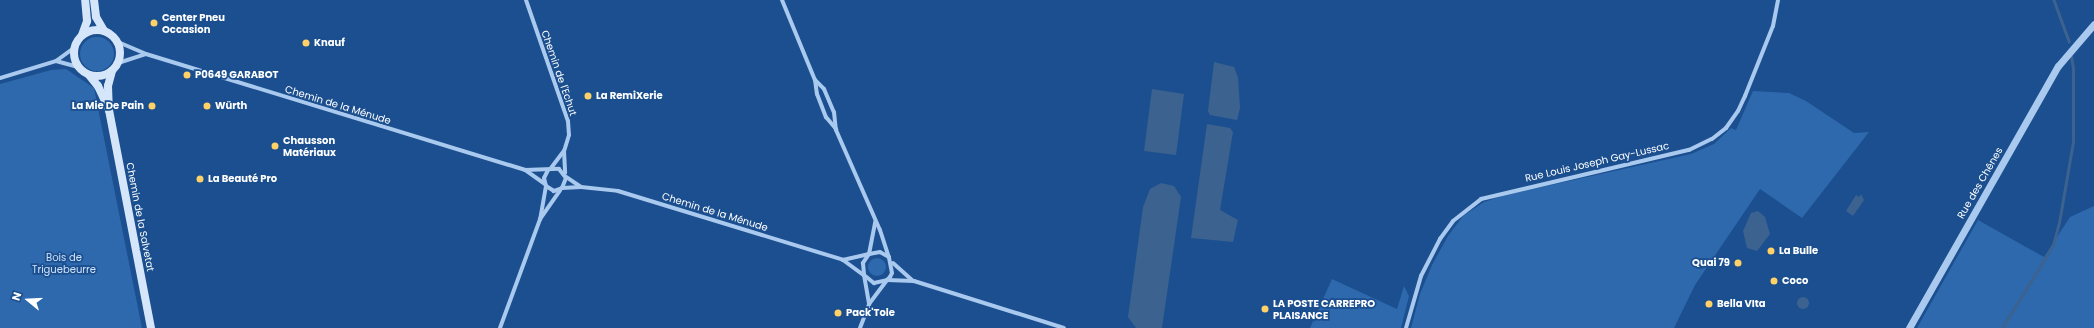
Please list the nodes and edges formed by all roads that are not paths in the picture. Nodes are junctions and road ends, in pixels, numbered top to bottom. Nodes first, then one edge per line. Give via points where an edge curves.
1 (84, 0) edge
2 (94, 0) edge
3 (526, 0) edge
4 (782, 0) edge
5 (1778, 0) edge
6 (2094, 24) edge
7 (104, 31) junction
8 (82, 35) junction
9 (118, 42) junction
10 (75, 47) junction
11 (146, 54) junction
12 (56, 61) junction
13 (118, 63) junction
14 (78, 67) junction
15 (112, 71) junction
16 (89, 75) junction
17 (0, 78) edge
18 (815, 80) junction
19 (109, 110) junction
20 (836, 130) junction
21 (564, 151) junction
22 (525, 170) junction
23 (549, 170) junction
24 (565, 175) junction
25 (545, 185) junction
26 (581, 187) junction
27 (561, 189) junction
28 (540, 219) junction
29 (875, 222) junction
30 (869, 254) junction
31 (889, 257) junction
32 (843, 260) junction
33 (892, 262) junction
34 (864, 275) junction
35 (887, 280) junction
36 (914, 282) junction
37 (868, 304) junction
38 (152, 328) edge
39 (500, 328) edge
40 (860, 328) edge
41 (1064, 328) edge
42 (1406, 328) edge
43 (1909, 328) edge

1 - 8 main road via 87,21
2 - 7 main road via 96,17
3 - 21 street, Chemin de l'Echut via 568,121 569,135
4 - 18 street
5 - 42 street, Rue Louis Joseph Gay-Lussac via 1773,26 1746,96 1735,117 1722,131 1689,150 1482,198 1452,221 1440,239 1421,276
6 - 43 street, Rue des Chênes via 2058,66
7 - 8 main road via 95,30
7 - 9 main road
8 - 10 main road
9 - 11 street, Chemin de la Ménude
9 - 13 main road
10 - 12 street
10 - 14 main road via 74,58
11 - 13 street
11 - 22 street, Chemin de la Ménude
12 - 14 street
12 - 17 street
13 - 15 main road
14 - 16 main road
15 - 16 main road via 103,76
15 - 19 main road, Chemin de la Salvetat via 108,86
16 - 19 main road, Chemin de la Salvetat via 98,86
18 - 20 street via 821,106
18 - 20 street via 824,89 834,112
19 - 38 main road, Chemin de la Salvetat
20 - 29 street
21 - 23 street, Chemin de l'Echut
21 - 24 street, Chemin de l'Echut
22 - 23 street, Chemin de la Ménude
22 - 25 street, Chemin de la Ménude
23 - 24 street via 559,169
23 - 25 street via 544,178
24 - 26 street, Chemin de la Ménude
24 - 27 street
25 - 27 street via 551,190
25 - 28 street
26 - 27 street, Chemin de la Ménude
26 - 32 street, Chemin de la Ménude via 618,191
27 - 28 street
28 - 39 street
29 - 30 street
29 - 31 street
30 - 31 street via 880,252
30 - 32 street
30 - 34 street via 863,263
31 - 33 street
32 - 34 street, Chemin de la Ménude
33 - 35 street via 892,273
33 - 36 street
34 - 35 street via 874,283
34 - 37 street
35 - 36 street
35 - 37 street
36 - 41 street
37 - 40 street

